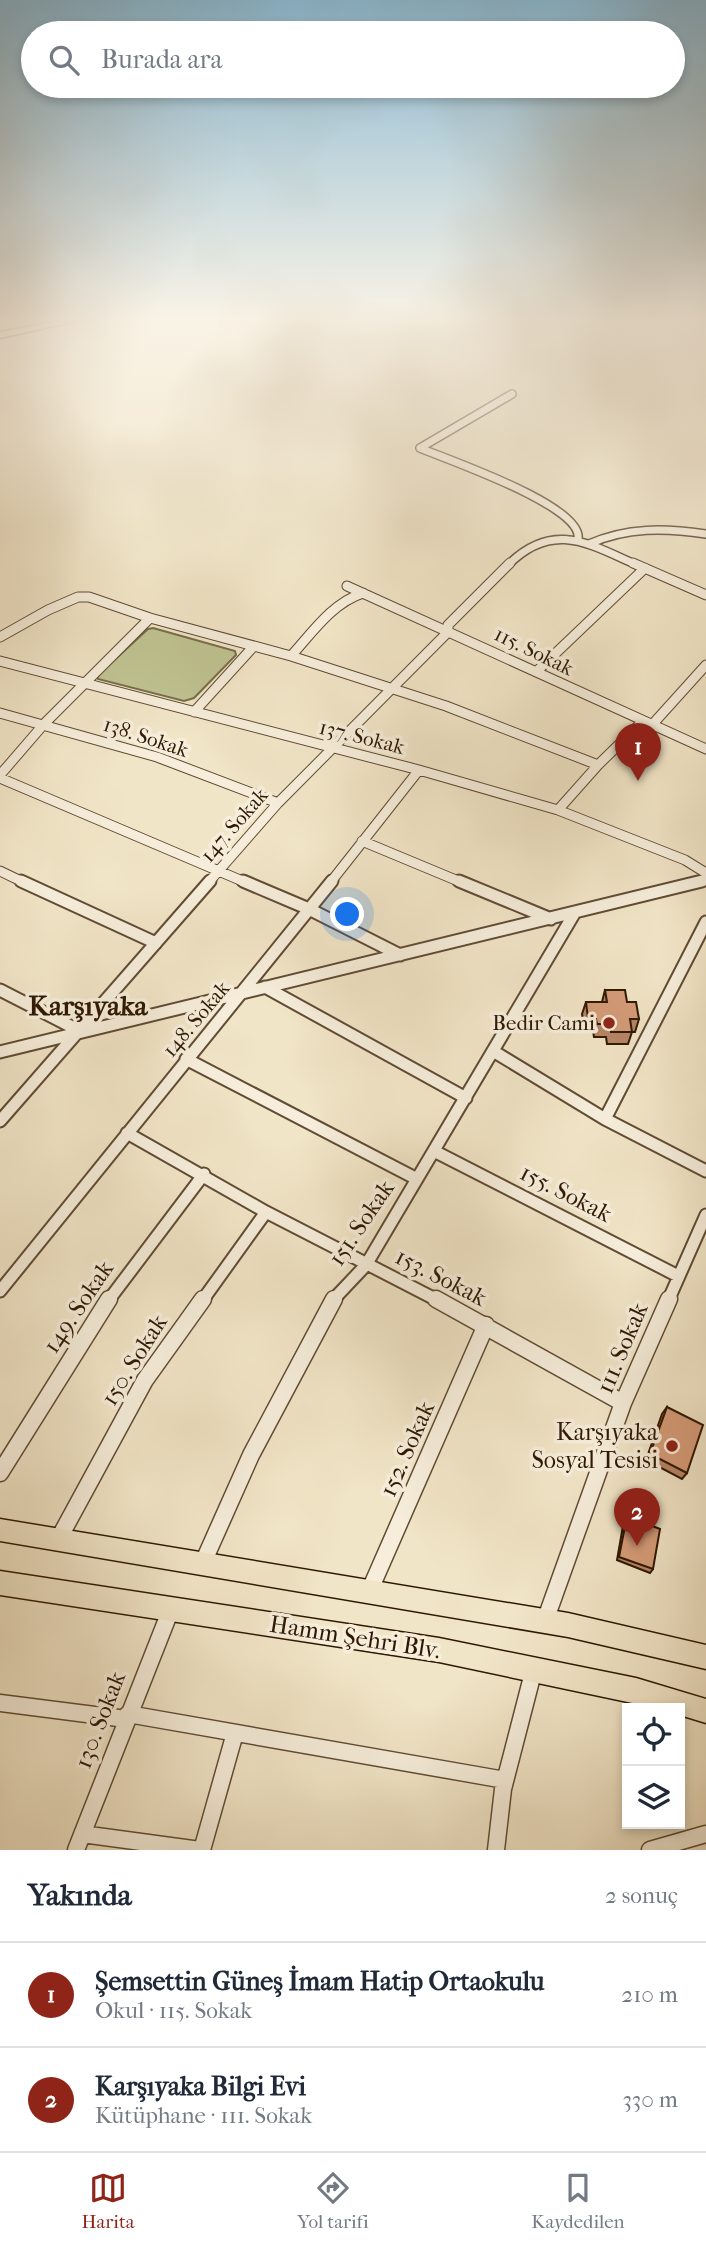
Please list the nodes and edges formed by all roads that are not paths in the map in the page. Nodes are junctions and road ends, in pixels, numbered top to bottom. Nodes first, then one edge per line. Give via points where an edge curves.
1 (488, 408) edge
2 (706, 534) edge
3 (578, 539) junction
4 (589, 544) junction
5 (645, 568) junction
6 (347, 586) dead end
7 (363, 593) junction
8 (706, 594) edge
9 (150, 618) junction
10 (448, 630) junction
11 (0, 637) edge
12 (253, 647) junction
13 (291, 656) junction
14 (0, 661) edge
15 (706, 665) edge
16 (537, 671) junction
17 (84, 683) junction
18 (391, 687) junction
19 (194, 712) junction
20 (0, 713) edge
21 (44, 724) junction
22 (647, 724) junction
23 (330, 748) junction
24 (706, 749) edge
25 (598, 765) junction
26 (419, 770) junction
27 (0, 776) edge
28 (278, 803) junction
29 (558, 810) junction
30 (362, 841) junction
31 (220, 870) junction
32 (0, 871) edge
33 (706, 873) edge
34 (706, 880) edge
35 (309, 909) junction
36 (574, 914) junction
37 (552, 919) junction
38 (706, 922) edge
39 (156, 943) junction
40 (400, 955) junction
41 (265, 987) junction
42 (244, 992) junction
43 (2, 993) edge
44 (80, 1031) junction
45 (493, 1051) junction
46 (0, 1052) edge
47 (186, 1059) junction
48 (466, 1098) junction
49 (605, 1119) junction
50 (0, 1121) edge
51 (127, 1133) junction
52 (434, 1151) junction
53 (706, 1171) edge
54 (204, 1174) junction
55 (417, 1179) junction
56 (266, 1212) junction
57 (706, 1214) edge
58 (366, 1265) junction
59 (678, 1276) junction
60 (0, 1291) edge
61 (486, 1325) junction
62 (623, 1403) junction
63 (0, 1473) edge
64 (0, 1530) edge
65 (58, 1542) junction
66 (202, 1565) junction
67 (0, 1583) edge
68 (369, 1592) junction
69 (171, 1608) junction
70 (545, 1621) junction
71 (706, 1657) edge
72 (534, 1669) junction
73 (0, 1703) edge
74 (706, 1711) edge
75 (127, 1717) junction
76 (235, 1733) junction
77 (505, 1780) junction
78 (706, 1834) edge
79 (79, 1842) edge
80 (201, 1850) edge
81 (496, 1850) edge
82 (650, 1850) edge

1 - 3 street via 420,448 548,502 574,524
2 - 4 street via 633,530
3 - 4 street
3 - 10 street, 147. Sokak via 540,543 507,565
4 - 5 street
5 - 8 street
5 - 16 street
6 - 7 street, 115. Sokak
7 - 10 street, 115. Sokak
7 - 13 street via 340,603
9 - 11 street via 78,597
9 - 12 street
9 - 17 street
10 - 16 street, 115. Sokak
10 - 18 street, 147. Sokak
12 - 13 street
12 - 19 street
13 - 18 street
14 - 17 street, 137. Sokak
15 - 22 street
16 - 22 street, 115. Sokak
17 - 19 street, 137. Sokak
17 - 21 street
18 - 23 street, 147. Sokak
18 - 25 street
19 - 23 street, 137. Sokak
20 - 21 street, 138. Sokak
21 - 27 street
21 - 28 street, 138. Sokak via 157,757
22 - 24 street, 115. Sokak
22 - 25 street
23 - 26 street, 137. Sokak
23 - 28 street, 147. Sokak
25 - 29 street
26 - 29 street, 137. Sokak
26 - 30 street, 148. Sokak
27 - 31 street
28 - 31 street, 147. Sokak
29 - 33 street, 137. Sokak via 685,860
30 - 35 street, 148. Sokak
30 - 37 street
31 - 35 street
31 - 39 street, 147. Sokak
32 - 39 street
34 - 36 street
35 - 40 street
35 - 42 street, 148. Sokak
36 - 37 street
36 - 45 street, 151. Sokak
37 - 40 street
38 - 49 street
39 - 44 street, 147. Sokak
40 - 41 street
41 - 42 street
41 - 48 street
42 - 44 street
42 - 47 street, 148. Sokak
43 - 44 street
44 - 46 street
44 - 50 street, 147. Sokak
45 - 48 street, 151. Sokak
45 - 49 street
47 - 51 street, 148. Sokak
47 - 55 street
48 - 52 street, 151. Sokak
49 - 53 street
51 - 54 street, 153. Sokak
51 - 60 street, 148. Sokak
52 - 55 street, 151. Sokak
52 - 59 street, 155. Sokak
54 - 56 street, 153. Sokak
54 - 63 street, 149. Sokak via 103,1307
55 - 58 street, 151. Sokak
56 - 58 street, 153. Sokak
56 - 65 street, 150. Sokak via 145,1380
57 - 59 street, 111. Sokak
58 - 61 street, 153. Sokak
58 - 66 street, 151. Sokak via 332,1301 251,1455
59 - 62 street, 111. Sokak
61 - 62 street, 153. Sokak
61 - 68 street, 152. Sokak
62 - 70 street, 111. Sokak
64 - 65 main road
65 - 66 main road
66 - 68 main road
67 - 69 main road, Hamm Şehri Blv.
68 - 70 main road
69 - 72 main road, Hamm Şehri Blv.
69 - 75 street, 130. Sokak
70 - 71 main road
72 - 74 main road, Hamm Şehri Blv. via 636,1690
72 - 77 street
73 - 75 street
75 - 76 street
75 - 79 street, 130. Sokak
76 - 77 street
76 - 80 street
77 - 81 street
78 - 82 street
79 - 80 street

